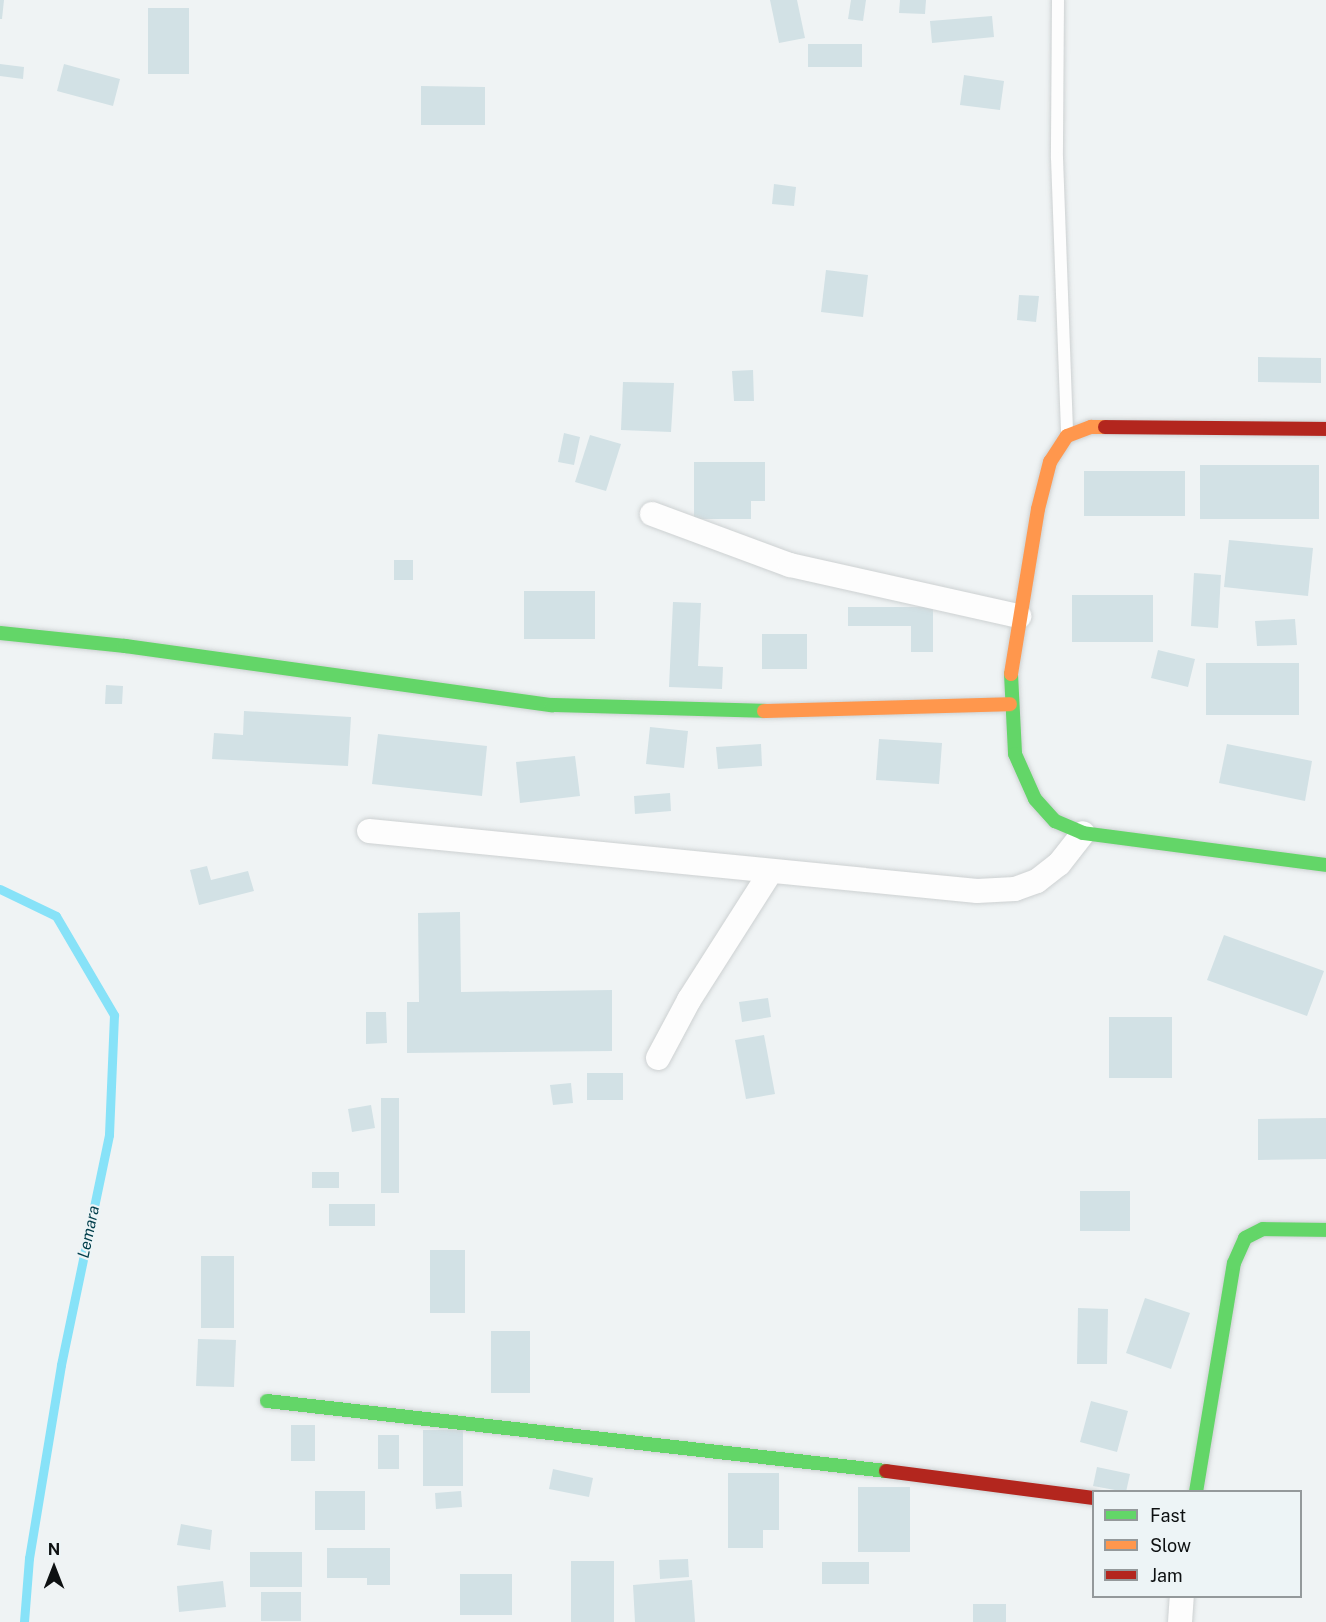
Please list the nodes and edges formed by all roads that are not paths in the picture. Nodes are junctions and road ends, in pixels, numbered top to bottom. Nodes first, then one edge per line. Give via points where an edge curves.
1 (1058, 0) edge
2 (1326, 429) edge
3 (1067, 436) junction
4 (652, 514) dead end
5 (1019, 616) junction
6 (0, 633) edge
7 (1010, 704) junction
8 (369, 831) dead end
9 (1083, 833) junction
10 (1326, 864) edge
11 (770, 873) junction
12 (658, 1058) dead end
13 (1326, 1230) edge
14 (267, 1401) dead end
15 (1196, 1490) edge
16 (1092, 1498) edge
17 (1182, 1598) edge
18 (1180, 1622) edge

1 - 3 lane via 1057,158
2 - 3 street via 1091,427
3 - 5 street via 1050,462
4 - 5 street via 801,568
5 - 7 street
6 - 7 street via 552,705 763,711
7 - 9 street via 1015,754 1035,799 1055,822
8 - 11 street
9 - 10 street via 1191,850
9 - 11 street via 1059,864 1037,881 1015,889 918,887
11 - 12 street via 694,990
13 - 15 street via 1263,1228 1245,1238 1234,1263
14 - 16 street via 968,1479
17 - 18 street

